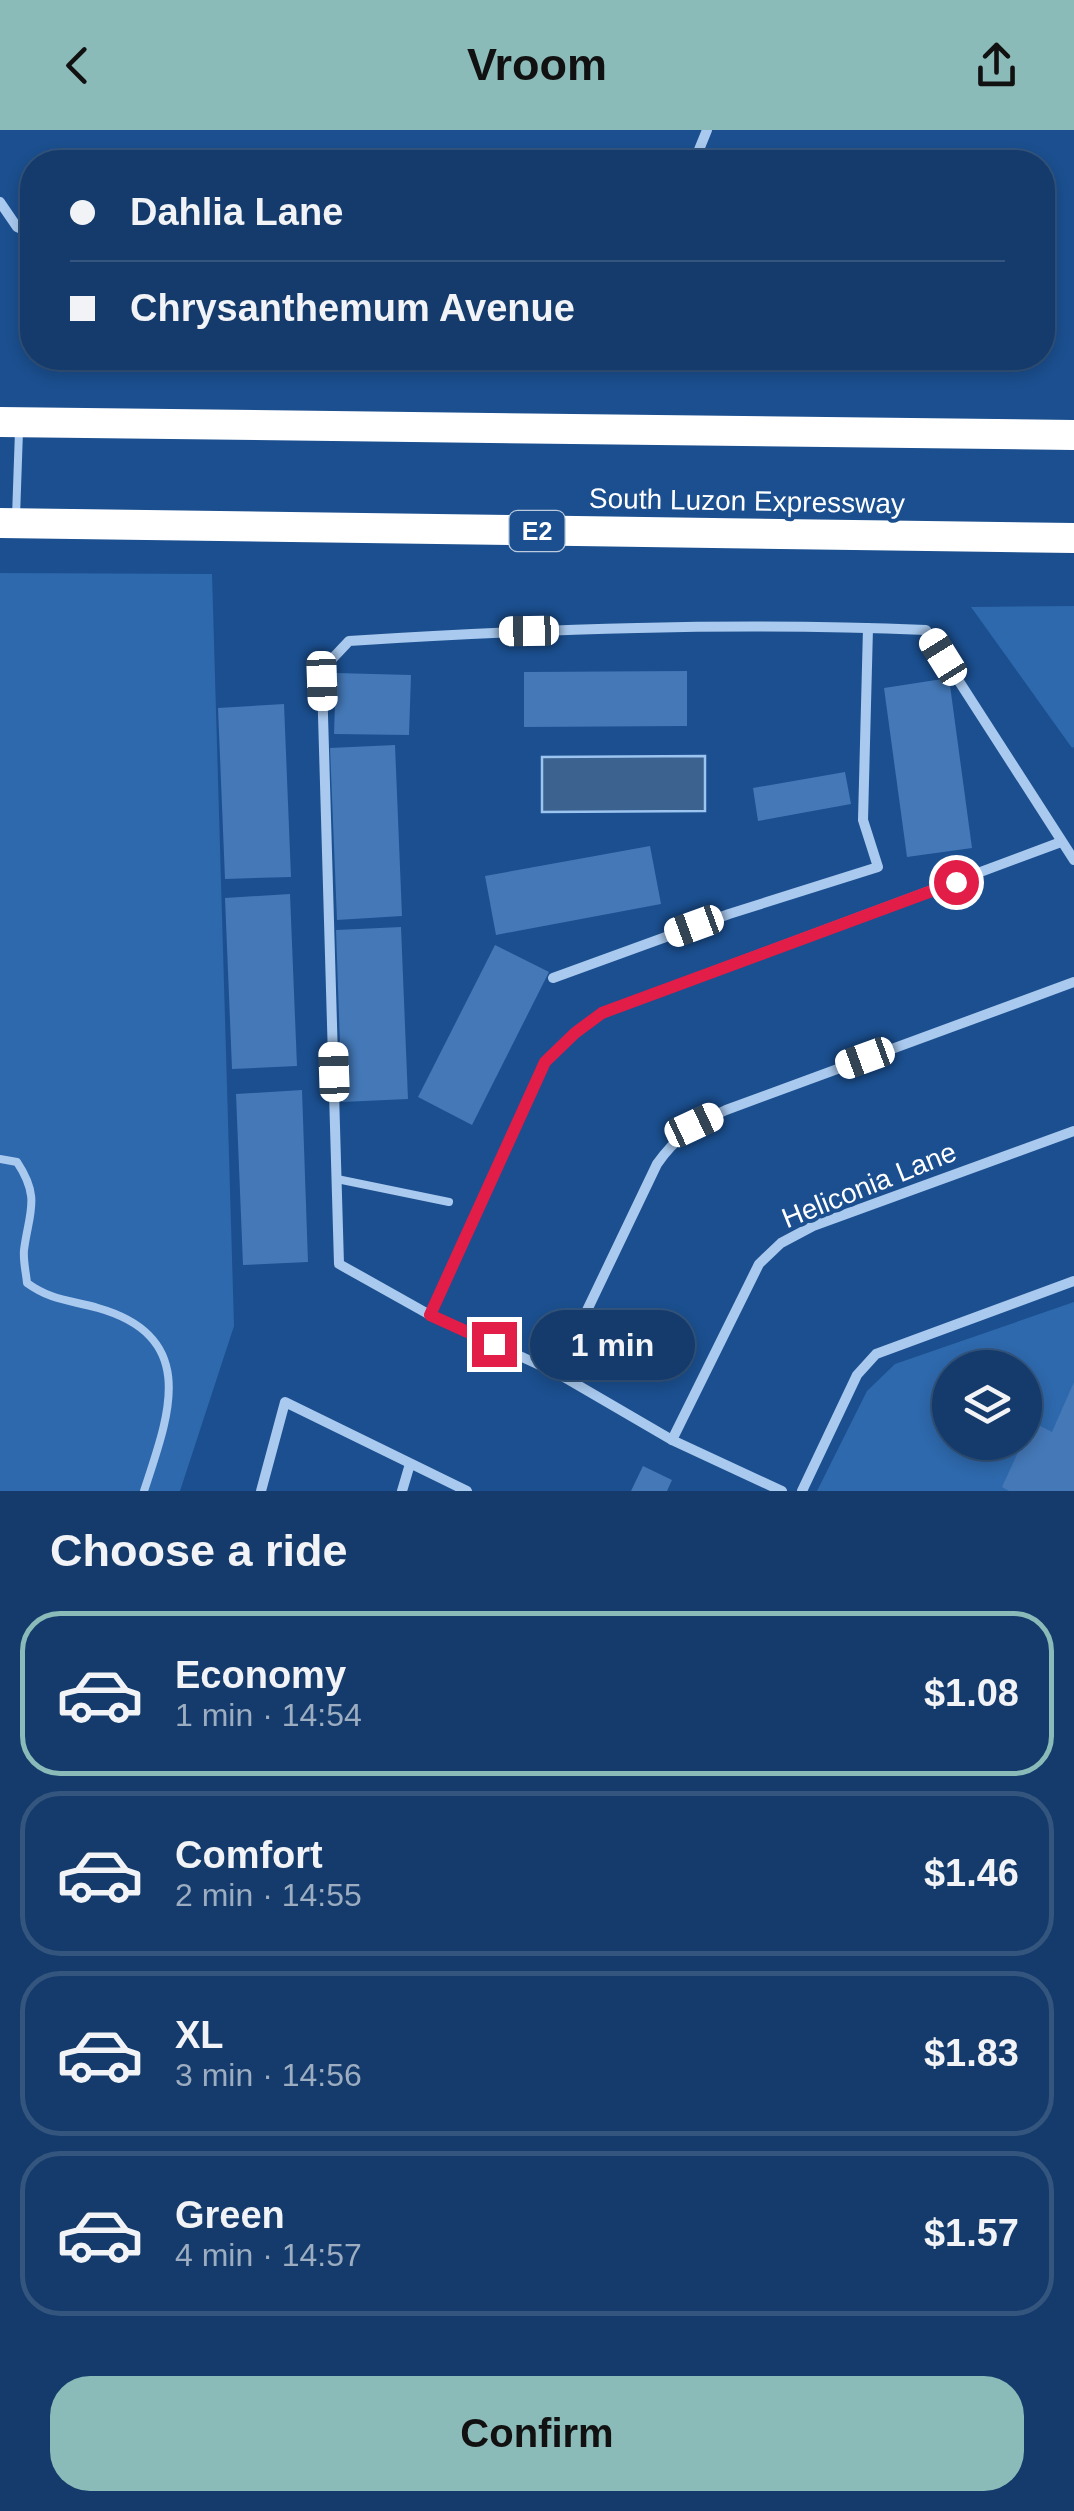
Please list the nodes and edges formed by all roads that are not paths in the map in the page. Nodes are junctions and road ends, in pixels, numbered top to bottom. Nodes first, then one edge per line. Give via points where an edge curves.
1 (0, 202) edge
2 (20, 228) edge
3 (10, 422) edge
4 (1074, 435) edge
5 (8, 523) edge
6 (1074, 538) edge
7 (868, 628) junction
8 (1062, 842) junction
9 (1074, 860) edge
10 (553, 978) dead end
11 (1074, 982) edge
12 (1074, 1131) edge
13 (0, 1158) edge
14 (336, 1179) junction
15 (449, 1202) dead end
16 (1074, 1281) edge
17 (430, 1315) junction
18 (557, 1373) junction
19 (672, 1440) junction
20 (410, 1464) junction
21 (144, 1491) edge
22 (261, 1491) edge
23 (402, 1491) edge
24 (468, 1491) edge
25 (782, 1491) edge
26 (802, 1491) edge

1 - 2 street
3 - 4 highway
3 - 5 lane
5 - 6 highway, South Luzon Expressway / E2
7 - 8 street via 926,630
7 - 10 street via 863,820 878,867
7 - 14 street via 604,629 349,641 322,681
8 - 9 street
8 - 17 street via 602,1013 575,1033 545,1062
11 - 18 street via 694,1125 657,1164
12 - 19 street, Heliconia Lane via 781,1243 759,1264
13 - 21 lane via 17,1162 34,1200 24,1254 27,1284 47,1298 138,1323 157,1343 171,1378
14 - 15 lane
14 - 17 street via 338,1264
16 - 26 street via 876,1354 858,1374
17 - 18 street
18 - 19 street
19 - 25 street
20 - 22 street via 285,1402
20 - 23 street
20 - 24 street

